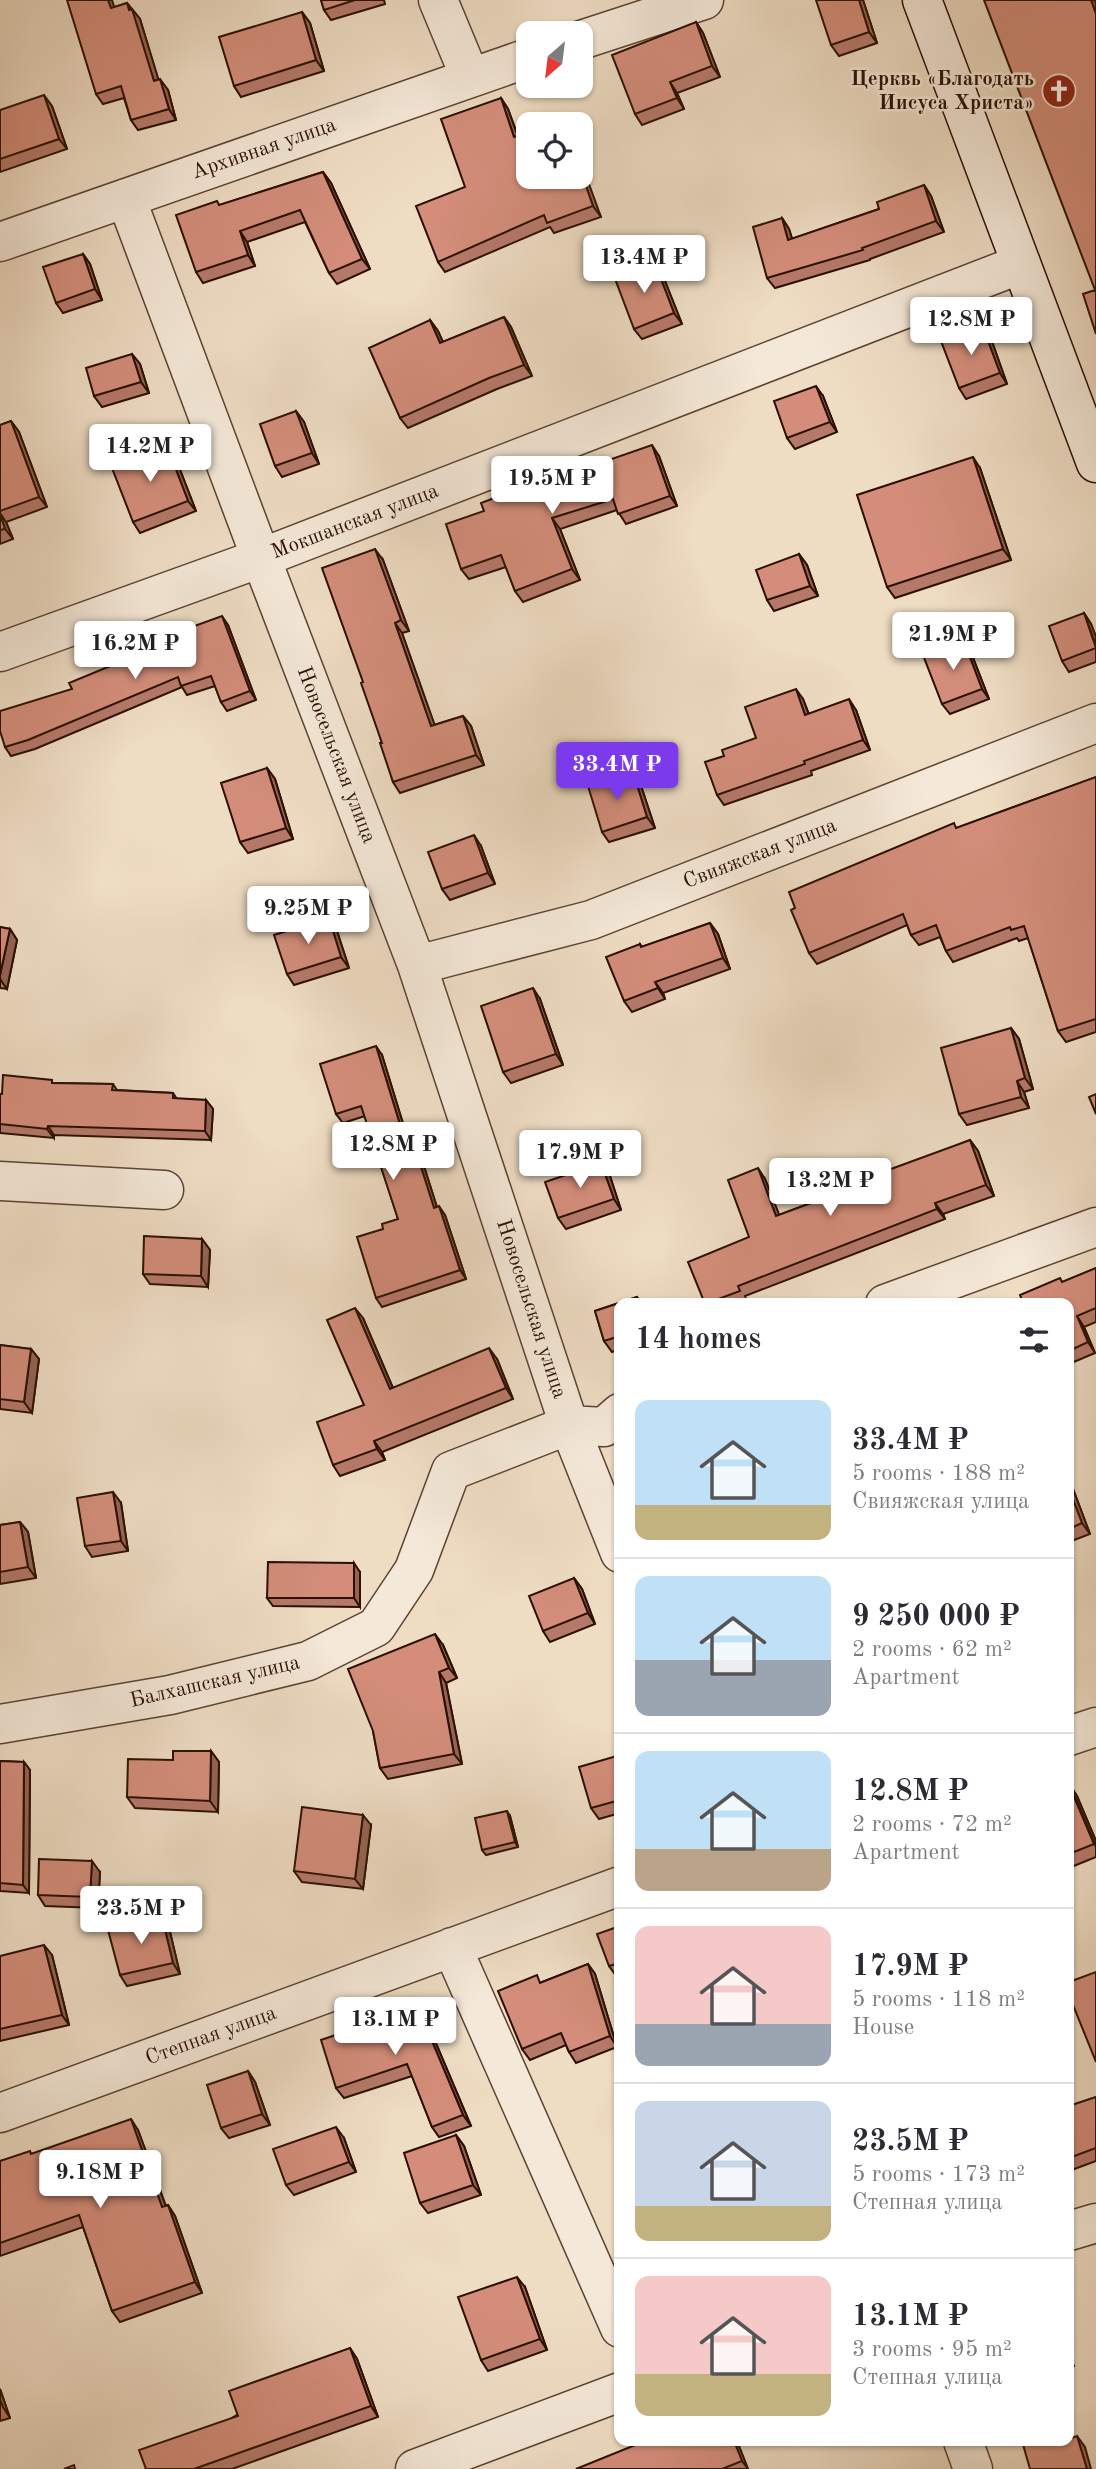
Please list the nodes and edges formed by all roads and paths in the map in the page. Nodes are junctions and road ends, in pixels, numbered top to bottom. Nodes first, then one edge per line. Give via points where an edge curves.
1 (438, 0) edge
2 (704, 0) edge
3 (922, 0) edge
4 (593, 36) edge
5 (516, 62) edge
6 (470, 77) junction
7 (126, 198) junction
8 (0, 242) edge
9 (1021, 264) junction
10 (1096, 463) edge
11 (261, 558) junction
12 (0, 652) edge
13 (1096, 723) edge
14 (417, 965) junction
15 (0, 1181) edge
16 (164, 1190) dead end
17 (1096, 1227) edge
18 (901, 1298) edge
19 (614, 1418) edge
20 (569, 1425) junction
21 (614, 1538) edge
22 (0, 1724) edge
23 (1096, 1727) edge
24 (1074, 1735) edge
25 (614, 1888) edge
26 (452, 1947) junction
27 (0, 2113) edge
28 (1096, 2223) edge
29 (1074, 2230) edge
30 (614, 2314) edge
31 (614, 2394) edge
32 (965, 2446) edge
33 (415, 2469) edge
34 (973, 2469) edge

1 - 6 street
2 - 4 street
3 - 9 street
5 - 6 street, Архивная улица
6 - 7 street, Архивная улица
7 - 8 street, Архивная улица
7 - 11 street, Новосельская улица
9 - 10 street
9 - 11 street, Мокшанская улица
11 - 12 street, Мокшанская улица
11 - 14 street, Новосельская улица
13 - 14 street, Свияжская улица via 591,920
14 - 20 street, Новосельская улица
15 - 16 street
17 - 18 street
19 - 20 street via 604,1427
20 - 21 street, Новосельская улица
20 - 22 street, Балхашская улица via 451,1471 414,1570 376,1626 308,1661 170,1695
23 - 24 street
25 - 26 street, Степная улица
26 - 27 street, Степная улица
26 - 30 street
28 - 29 street
31 - 33 street
32 - 34 street

